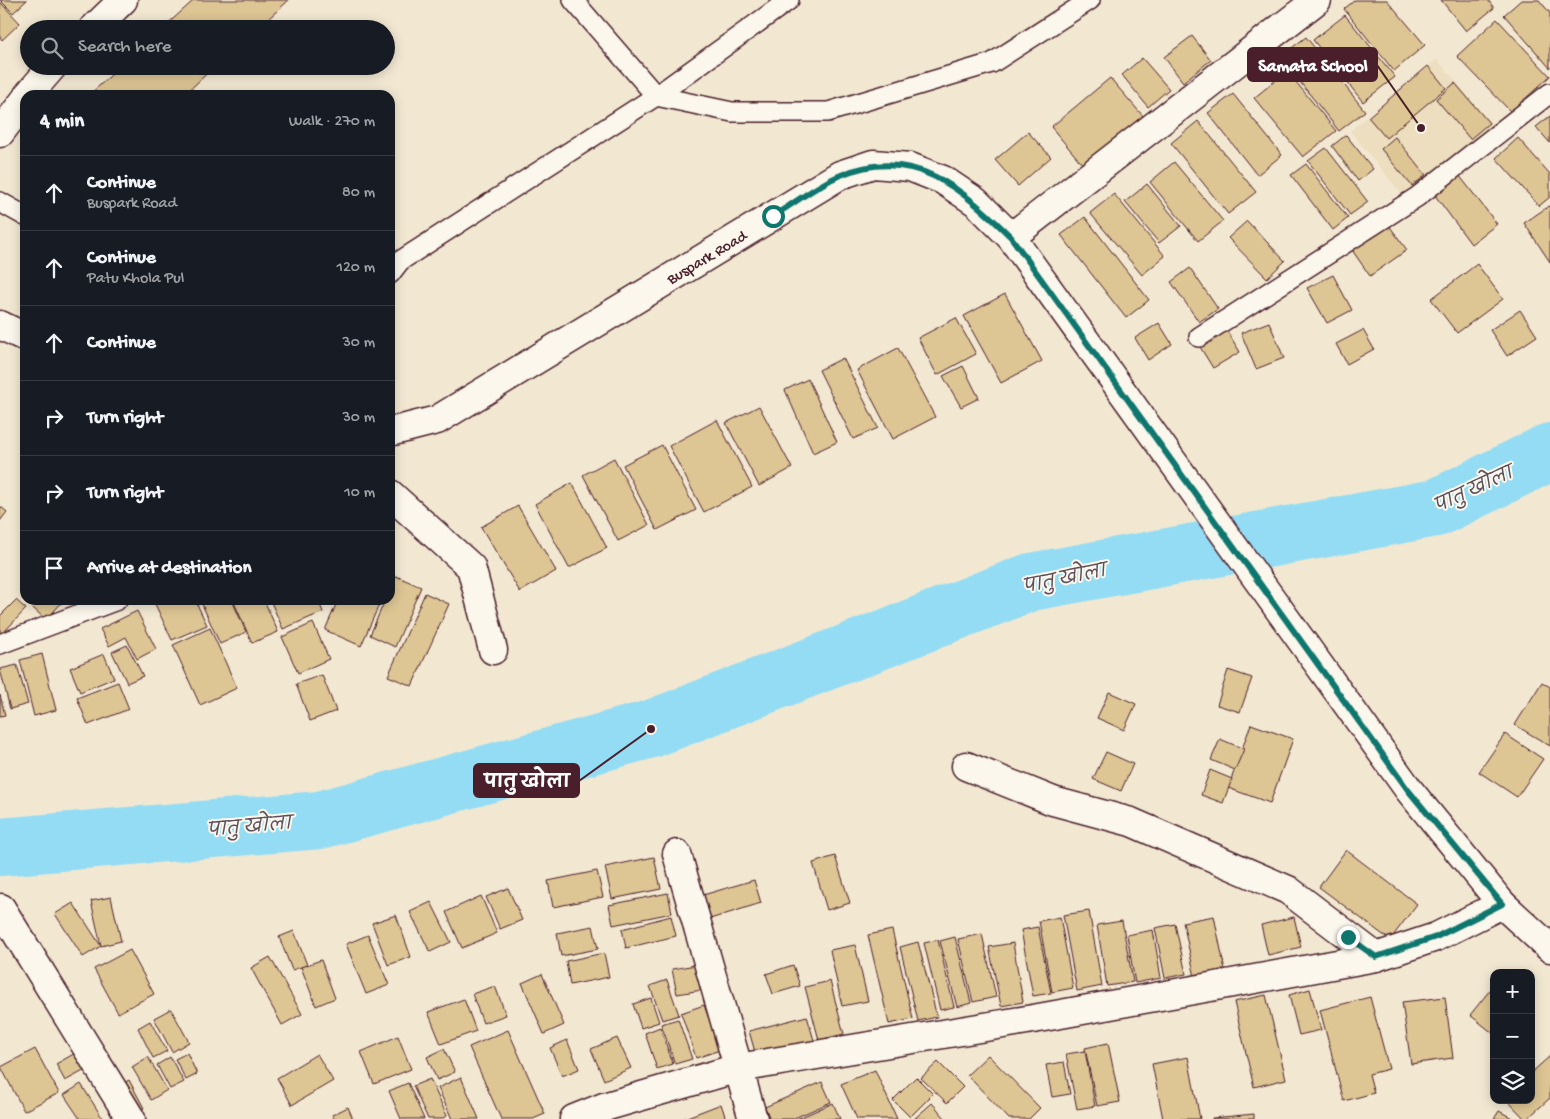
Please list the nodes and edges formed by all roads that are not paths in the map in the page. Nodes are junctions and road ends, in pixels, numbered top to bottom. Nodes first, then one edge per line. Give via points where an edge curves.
1 (123, 0) edge
2 (573, 0) edge
3 (789, 0) edge
4 (1090, 0) edge
5 (1317, 0) edge
6 (102, 20) edge
7 (45, 75) edge
8 (32, 90) edge
9 (1550, 93) edge
10 (656, 96) junction
11 (20, 107) edge
12 (0, 133) edge
13 (0, 202) edge
14 (20, 213) edge
15 (1011, 237) junction
16 (395, 268) edge
17 (0, 326) edge
18 (20, 335) edge
19 (1199, 337) dead end
20 (395, 431) edge
21 (395, 500) edge
22 (104, 605) edge
23 (0, 644) edge
24 (492, 650) dead end
25 (966, 766) dead end
26 (677, 854) dead end
27 (1502, 904) junction
28 (1, 908) dead end
29 (1550, 948) edge
30 (1376, 957) junction
31 (738, 1068) junction
32 (132, 1119) edge
33 (574, 1119) edge
34 (752, 1119) edge

1 - 6 street
2 - 10 lane
3 - 10 lane
4 - 10 lane via 992,63 828,112 732,112
5 - 15 street
7 - 8 street
9 - 19 lane via 1417,197
10 - 16 lane via 400,261
11 - 12 street
13 - 14 lane
15 - 20 street, Buspark Road via 976,202 943,180 910,168 873,164 840,175 437,420
15 - 27 street, Buspark Road via 1408,790
17 - 18 street
21 - 24 street via 471,567
22 - 23 lane
25 - 30 street via 1053,801 1131,822 1288,890
26 - 31 street
27 - 29 street, Buspark Road
27 - 30 street via 1436,937
28 - 32 street
30 - 31 street
31 - 33 street via 604,1107
31 - 34 street

